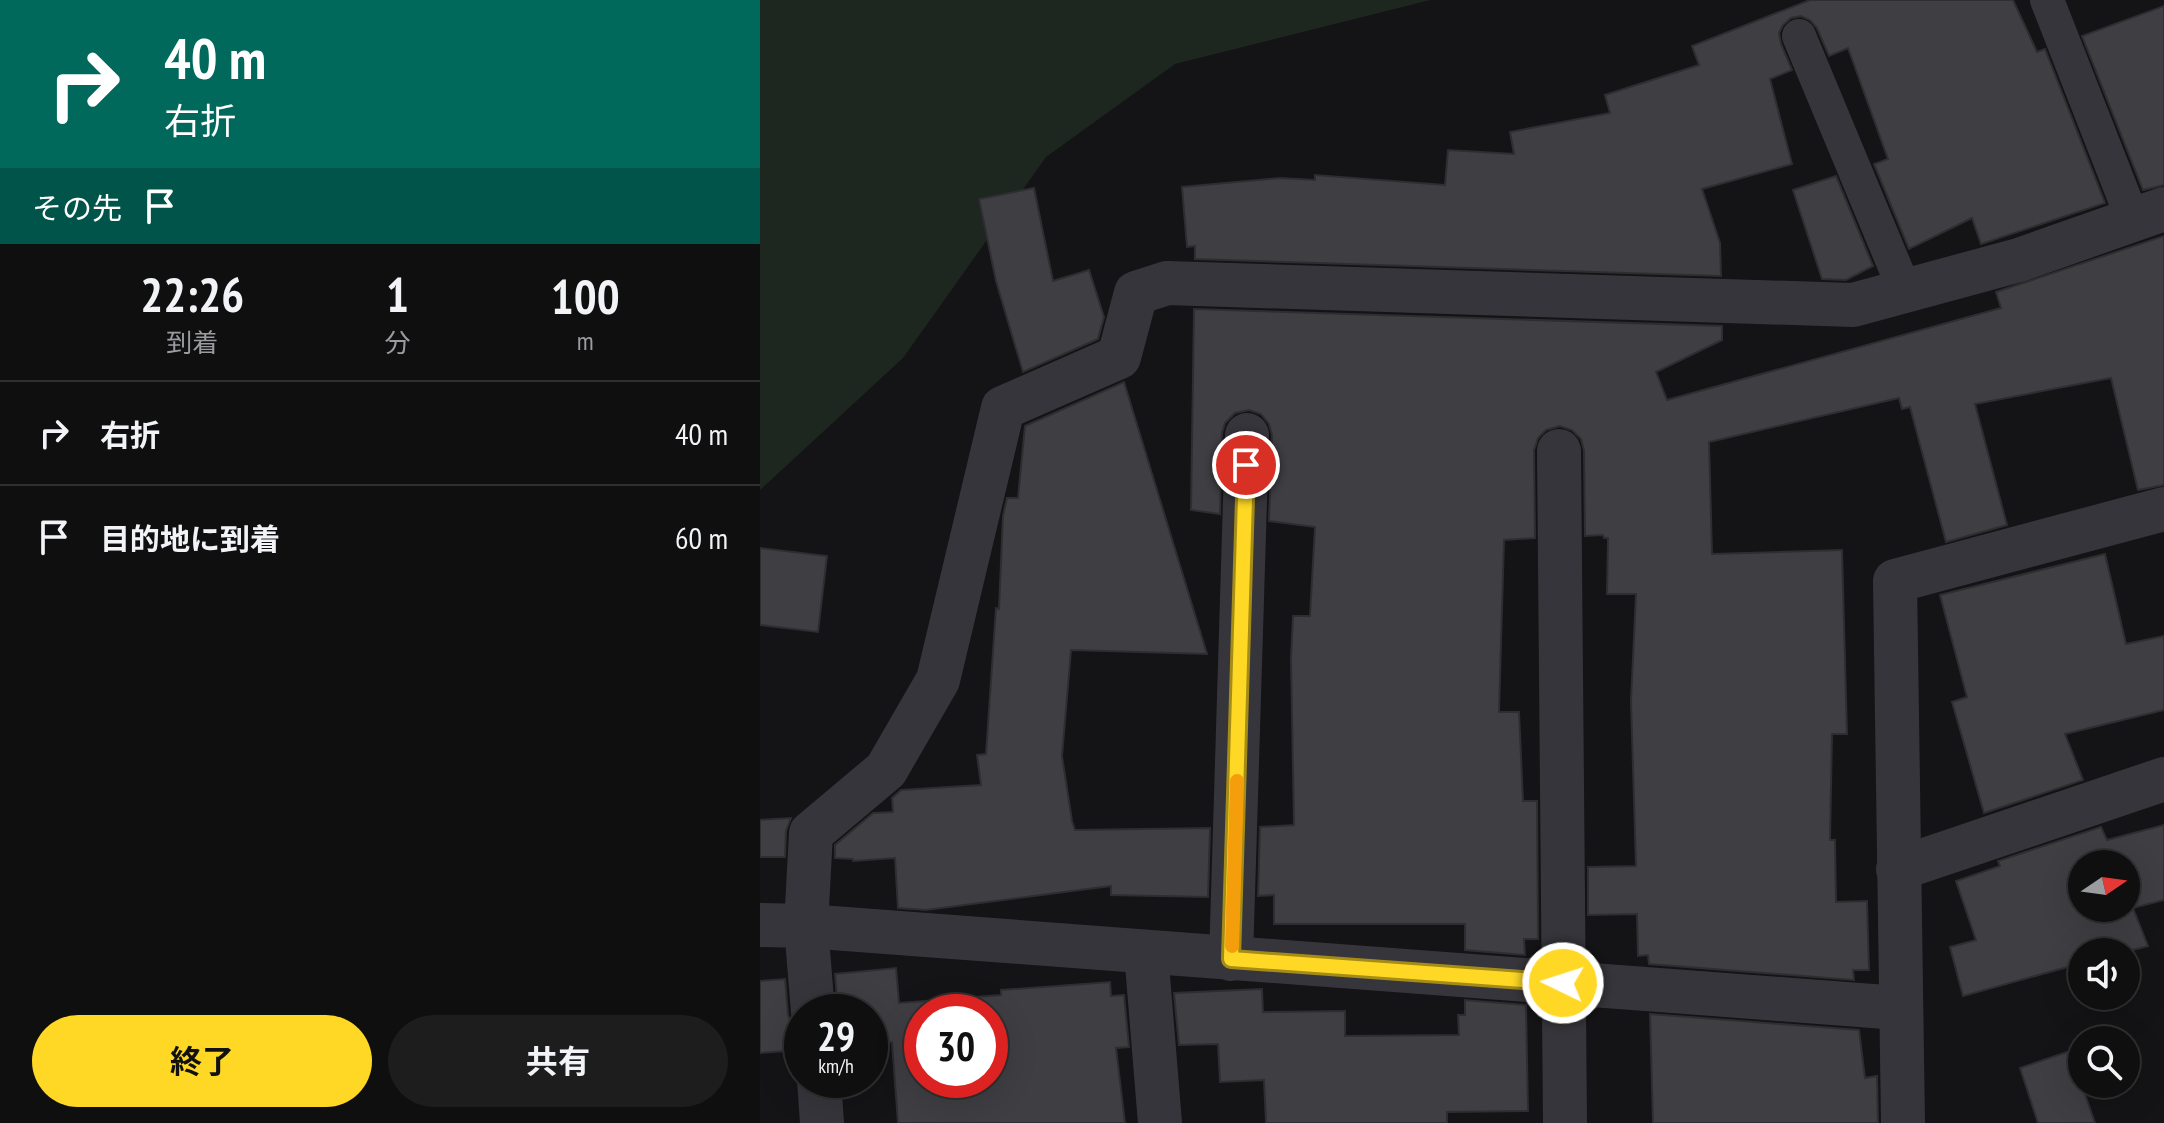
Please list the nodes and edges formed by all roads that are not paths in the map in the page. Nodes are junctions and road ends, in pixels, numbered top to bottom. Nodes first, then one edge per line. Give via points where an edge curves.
1 (2047, 0) edge
2 (1799, 36) dead end
3 (2149, 214) edge
4 (1905, 291) junction
5 (1247, 435) dead end
6 (1559, 451) dead end
7 (2164, 509) edge
8 (2164, 779) edge
9 (1898, 869) junction
10 (760, 925) edge
11 (806, 926) junction
12 (1146, 952) junction
13 (1231, 959) junction
14 (1563, 983) junction
15 (812, 994) edge
16 (1899, 1008) junction
17 (820, 1098) edge
18 (822, 1123) edge
19 (1160, 1123) edge
20 (1565, 1123) edge
21 (1903, 1123) edge

1 - 3 lane
2 - 4 lane
3 - 4 street via 2019,260
4 - 11 street via 1853,305 1167,283 1136,293 1119,357 1003,408 938,680 886,770 811,833
5 - 13 street
6 - 14 street
7 - 9 street via 1895,581
8 - 9 street
9 - 16 street
10 - 11 street
11 - 12 street
11 - 15 street
12 - 13 street
12 - 19 street
13 - 14 street
14 - 16 street
14 - 20 street
16 - 21 street
17 - 18 street

